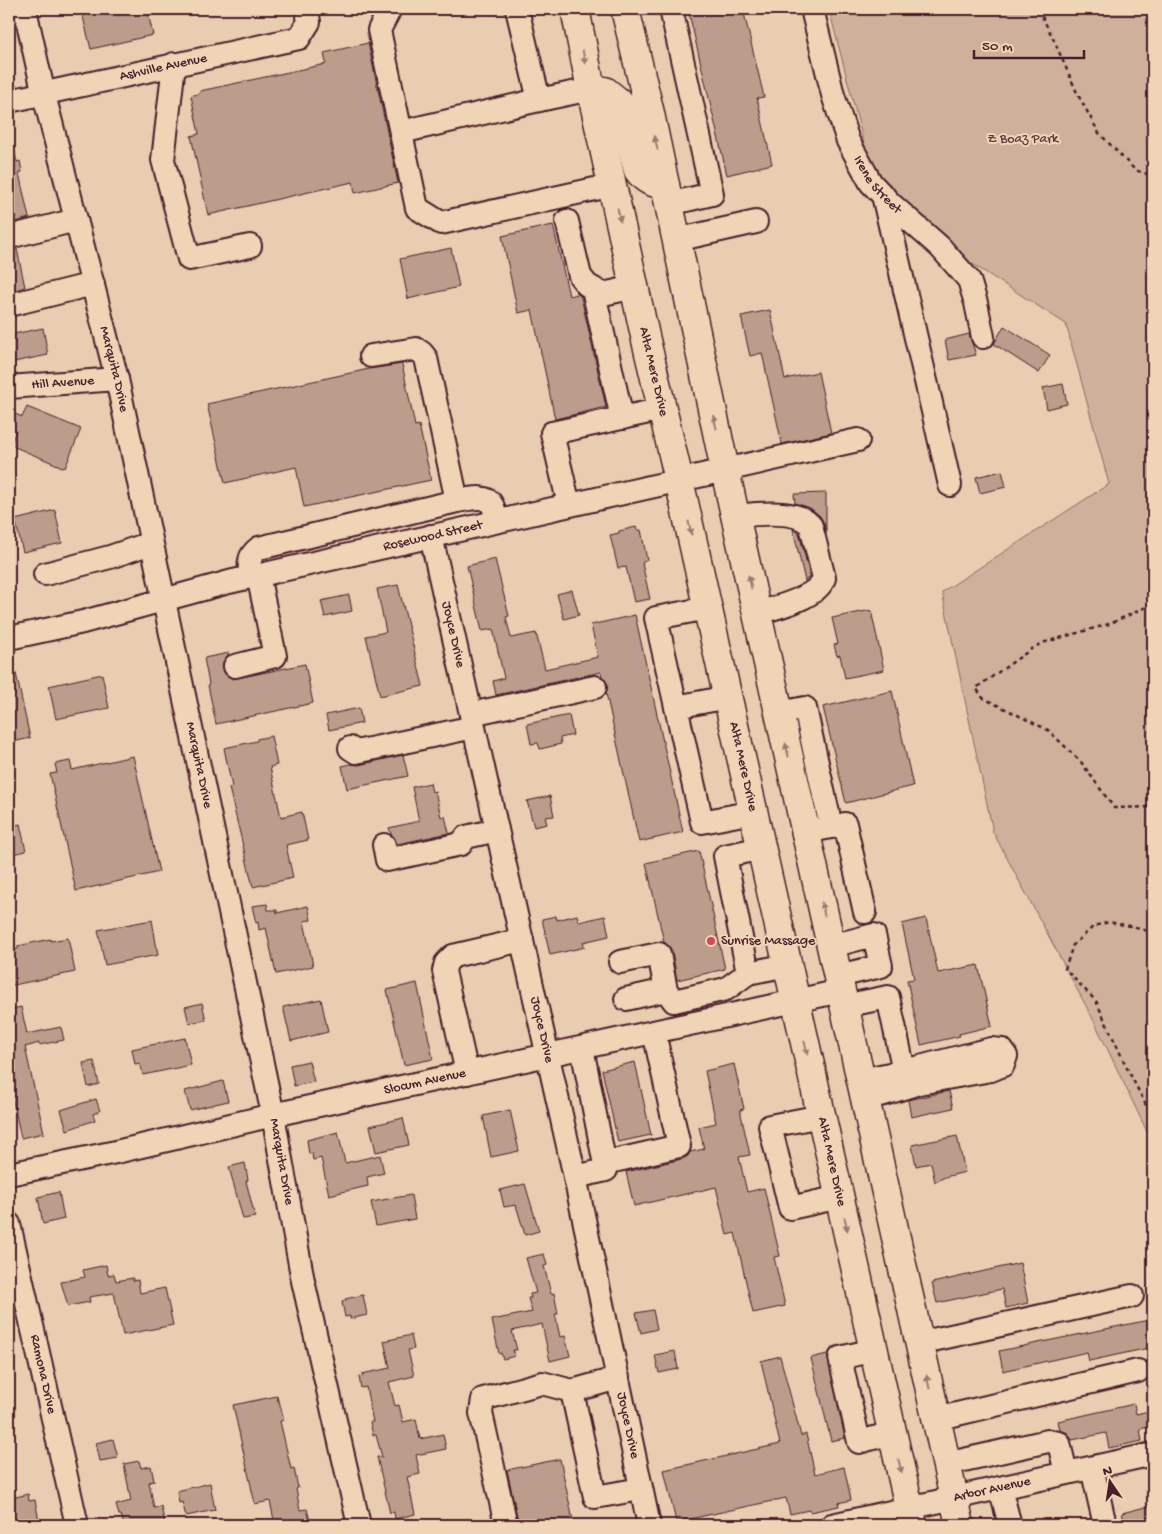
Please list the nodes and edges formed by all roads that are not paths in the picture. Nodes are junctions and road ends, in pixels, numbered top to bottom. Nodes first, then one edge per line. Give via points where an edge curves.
1 (25, 9) edge
2 (390, 9) edge
3 (517, 9) edge
4 (575, 9) edge
5 (625, 9) edge
6 (671, 9) edge
7 (812, 9) edge
8 (308, 15) edge
9 (174, 64) junction
10 (591, 89) junction
11 (44, 95) junction
12 (539, 100) junction
13 (9, 102) edge
14 (400, 132) junction
15 (613, 185) junction
16 (667, 194) junction
17 (883, 195) junction
18 (76, 220) junction
19 (566, 221) dead end
20 (756, 222) dead end
21 (9, 237) edge
22 (676, 240) junction
23 (250, 246) dead end
24 (93, 284) junction
25 (635, 287) junction
26 (593, 288) junction
27 (9, 305) edge
28 (983, 337) dead end
29 (371, 356) dead end
30 (117, 379) junction
31 (9, 387) edge
32 (663, 409) junction
33 (622, 418) junction
34 (858, 440) dead end
35 (725, 470) junction
36 (679, 480) junction
37 (950, 485) dead end
38 (458, 501) junction
39 (569, 505) junction
40 (735, 516) junction
41 (496, 521) junction
42 (431, 536) junction
43 (151, 543) junction
44 (45, 574) dead end
45 (255, 576) junction
46 (163, 600) junction
47 (708, 608) junction
48 (757, 613) junction
49 (9, 638) edge
50 (235, 666) dead end
51 (595, 687) dead end
52 (728, 696) junction
53 (676, 707) junction
54 (473, 721) junction
55 (350, 748) dead end
56 (753, 812) junction
57 (497, 830) junction
58 (818, 830) junction
59 (384, 845) dead end
60 (762, 848) junction
61 (865, 912) dead end
62 (522, 940) junction
63 (831, 946) junction
64 (620, 962) dead end
65 (788, 965) junction
66 (748, 973) junction
67 (666, 990) junction
68 (841, 991) junction
69 (626, 999) dead end
70 (796, 1001) junction
71 (654, 1032) junction
72 (582, 1048) junction
73 (548, 1056) junction
74 (904, 1071) junction
75 (467, 1073) junction
76 (863, 1089) junction
77 (273, 1115) junction
78 (821, 1116) junction
79 (605, 1163) junction
80 (9, 1174) edge
81 (574, 1177) junction
82 (840, 1197) junction
83 (9, 1224) edge
84 (1132, 1296) dead end
85 (919, 1343) junction
86 (1138, 1371) dead end
87 (618, 1378) junction
88 (572, 1391) junction
89 (936, 1419) junction
90 (1153, 1454) edge
91 (946, 1464) junction
92 (1092, 1468) junction
93 (1066, 1473) junction
94 (1000, 1488) junction
95 (641, 1489) junction
96 (954, 1498) junction
97 (911, 1517) edge
98 (77, 1525) edge
99 (360, 1525) edge
100 (506, 1525) edge
101 (649, 1525) edge
102 (832, 1525) edge
103 (960, 1525) edge
104 (1010, 1525) edge
105 (1105, 1525) edge

1 - 11 street, Marquita Drive
2 - 14 street via 379,30
3 - 12 street
4 -> 10 main road, Alta Mere Drive
16 -> 5 main road
6 - 16 street via 712,194
7 - 17 street, Irene Street via 848,141 871,183
8 - 9 street, Ashville Avenue via 298,38
9 - 11 street, Ashville Avenue
9 - 23 street via 163,160 189,259
10 - 12 street
10 - 15 main road, Alta Mere Drive
10 - 16 main road via 605,91 620,102 638,170
11 - 13 street, Ashville Avenue
11 - 18 street, Marquita Drive
12 - 14 street
14 - 15 street via 417,208 441,223
15 -> 25 main road, Alta Mere Drive
16 - 22 main road
17 - 28 street, Irene Street via 940,247 969,280
17 - 37 street
18 - 21 street
18 - 24 street, Marquita Drive
19 - 26 street via 580,276 586,285
20 - 22 street
35 -> 22 main road
24 - 27 street
24 - 30 street, Marquita Drive
25 - 26 street via 603,294
25 - 32 main road, Alta Mere Drive
26 - 33 street
29 - 38 street via 416,349 426,358
30 - 31 street, Hill Avenue
30 - 43 street, Marquita Drive
32 - 33 street
32 - 36 main road, Alta Mere Drive
33 - 39 street via 552,433
34 - 35 street, Rosewood Street
35 - 36 street, Rosewood Street
35 - 40 main road
36 - 39 street, Rosewood Street
36 -> 47 main road, Alta Mere Drive
38 - 41 street via 488,500
38 - 45 street via 259,548 249,559 249,567
39 - 41 street, Rosewood Street
48 -> 40 main road
40 - 48 street via 782,514 807,520 824,578 822,585 798,600
41 - 42 street, Rosewood Street
42 - 45 street, Rosewood Street
42 - 54 street, Joyce Drive
43 - 44 street
43 - 46 street, Marquita Drive
45 - 46 street, Rosewood Street
45 - 50 street via 275,656
46 - 49 street, Rosewood Street
46 - 77 street, Marquita Drive
47 - 52 main road, Alta Mere Drive
47 - 53 street via 656,618
48 - 58 main road via 779,713
51 - 54 street
52 - 53 street
52 - 56 main road, Alta Mere Drive
53 - 56 street via 702,822
54 - 55 street via 356,752
54 - 57 street, Joyce Drive
56 - 60 main road, Alta Mere Drive
57 - 59 street via 466,837 456,846 388,860
57 - 62 street, Joyce Drive
58 - 61 street via 845,824
63 -> 58 main road
60 - 65 main road, Alta Mere Drive
60 - 66 street via 725,856
62 - 73 street, Joyce Drive
62 - 75 street via 454,956 446,963 444,971
63 - 68 main road
63 - 68 street via 874,935 881,966
64 - 67 street via 659,954
65 - 66 street
65 - 70 main road, Alta Mere Drive
66 - 67 street via 726,988 674,1001
67 - 69 street
68 - 70 street, Slocum Avenue
68 - 74 street via 888,997
68 - 76 main road
70 - 71 street, Slocum Avenue
70 -> 78 main road, Alta Mere Drive
71 - 72 street, Slocum Avenue
71 - 79 street via 679,1146
72 - 73 street, Slocum Avenue
72 - 79 street
73 - 75 street, Slocum Avenue
73 - 81 street, Joyce Drive
74 - 76 street
74 - 76 street via 991,1049 1002,1050 1006,1056 1003,1065 992,1070
75 - 77 street, Slocum Avenue
76 - 85 main road
77 - 80 street, Slocum Avenue
77 - 99 street, Marquita Drive via 303,1281
78 - 82 main road, Alta Mere Drive
78 - 82 street via 770,1126 790,1208
79 - 81 street via 606,1170
81 - 87 street, Joyce Drive
82 -> 97 main road, Alta Mere Drive
83 - 98 street, Ramona Drive
84 - 85 street
89 -> 85 main road
86 - 89 street
87 - 88 street
87 - 95 street, Joyce Drive
88 - 95 street via 594,1497
88 - 100 street via 542,1383 483,1399 482,1412
89 - 91 main road
90 - 92 street, Arbor Avenue
91 - 93 street via 1048,1442 1059,1443
91 - 96 main road
92 - 93 street, Arbor Avenue
92 - 105 street
93 - 94 street, Arbor Avenue
94 - 96 street, Arbor Avenue
94 - 104 street
95 - 101 street, Joyce Drive
96 - 97 street, Arbor Avenue
96 - 103 main road
97 - 102 street, Arbor Avenue

